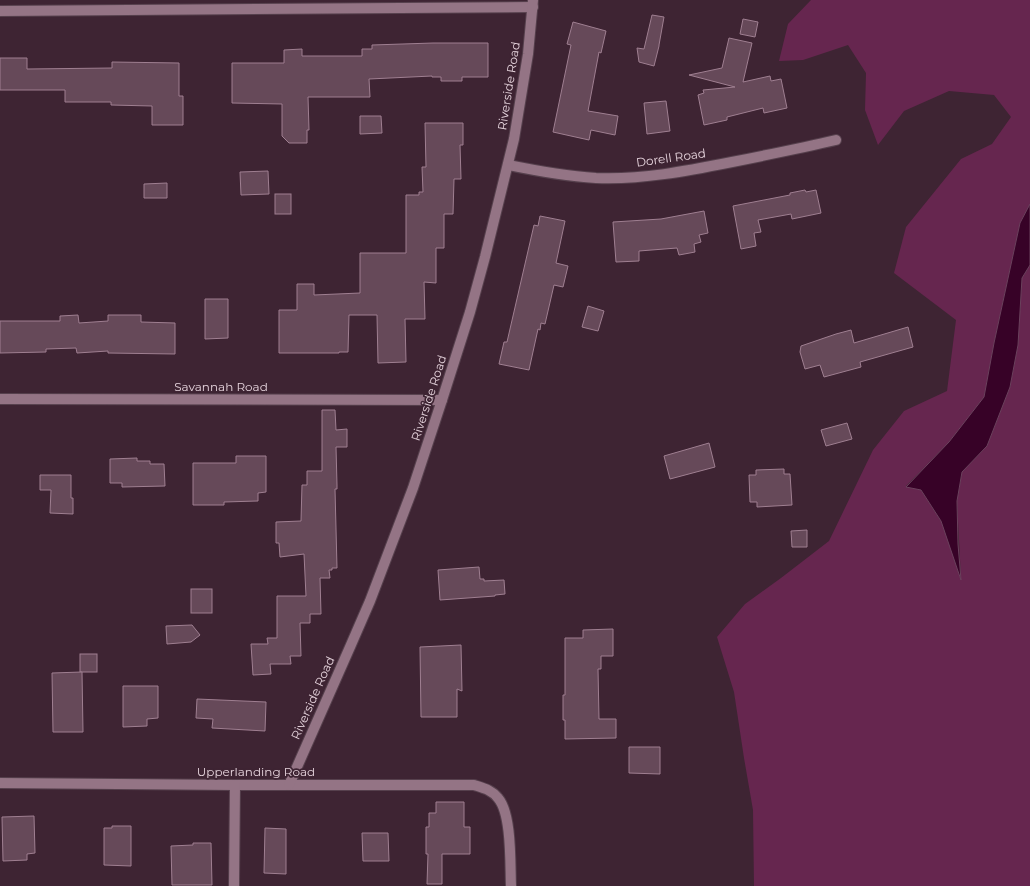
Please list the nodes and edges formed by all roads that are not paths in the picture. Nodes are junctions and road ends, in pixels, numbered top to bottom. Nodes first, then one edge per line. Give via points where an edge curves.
1 (533, 4) edge
2 (0, 11) edge
3 (836, 140) dead end
4 (508, 165) junction
5 (0, 399) edge
6 (442, 400) junction
7 (0, 783) edge
8 (235, 785) junction
9 (289, 785) junction
10 (234, 886) edge
11 (510, 886) edge

1 - 2 street
1 - 4 street, Riverside Road via 528,54
3 - 4 street, Dorell Road via 725,164 644,176 596,178
4 - 6 street, Riverside Road via 470,312
5 - 6 street, Savannah Road
6 - 9 street, Riverside Road via 370,601
7 - 8 street, Upperlanding Road
8 - 9 street, Upperlanding Road
8 - 10 street
9 - 11 street, Upperlanding Road via 474,785 486,788 504,807 509,840

